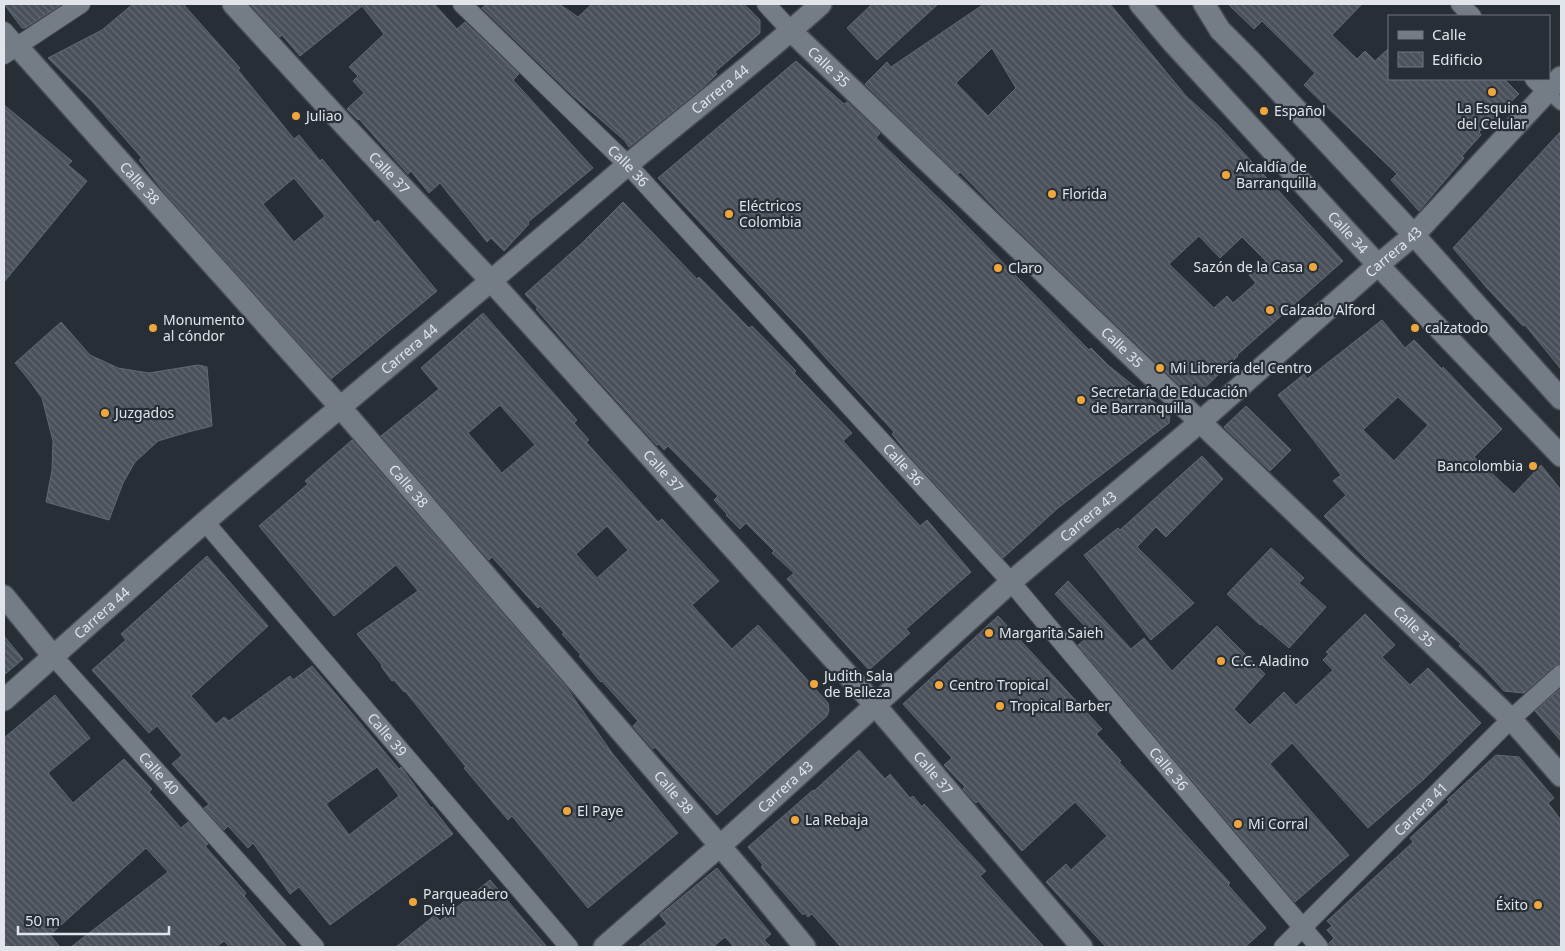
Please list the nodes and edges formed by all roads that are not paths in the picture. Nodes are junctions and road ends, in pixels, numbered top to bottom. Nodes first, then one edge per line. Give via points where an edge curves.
1 (81, 4) edge
2 (232, 4) edge
3 (462, 4) edge
4 (766, 4) edge
5 (821, 4) edge
6 (1140, 4) edge
7 (1204, 4) edge
8 (1460, 4) edge
9 (1471, 15) edge
10 (791, 31) junction
11 (8, 44) edge
12 (1551, 88) edge
13 (628, 165) junction
14 (1414, 236) junction
15 (1378, 265) junction
16 (492, 282) junction
17 (1561, 399) edge
18 (340, 407) junction
19 (1200, 422) junction
20 (1561, 456) edge
21 (205, 522) junction
22 (1011, 582) junction
23 (4, 596) edge
24 (53, 656) junction
25 (1561, 674) edge
26 (4, 700) edge
27 (876, 705) junction
28 (1511, 720) junction
29 (1561, 776) edge
30 (720, 845) junction
31 (1303, 928) junction
32 (315, 947) edge
33 (569, 947) edge
34 (604, 947) edge
35 (805, 947) edge
36 (1082, 947) edge
37 (1283, 947) edge
38 (1319, 947) edge

1 - 11 street
2 - 16 street, Calle 37
3 - 13 street, Calle 36
4 - 10 street, Calle 35
5 - 10 street, Carrera 44
6 - 15 street, Calle 34
7 - 14 street via 1220,30
8 - 9 street
10 - 13 street, Carrera 44
10 - 19 street, Calle 35
11 - 18 street, Calle 38
12 - 14 street, Carrera 43
13 - 16 street, Carrera 44
13 - 22 street, Calle 36
14 - 15 street, Carrera 43
14 - 17 street
15 - 19 street, Carrera 43
15 - 20 street, Calle 34
16 - 18 street, Carrera 44
16 - 27 street, Calle 37
18 - 21 street, Carrera 44
18 - 30 street, Calle 38
19 - 22 street, Carrera 43
19 - 28 street, Calle 35
21 - 24 street, Carrera 44
21 - 33 street, Calle 39
22 - 27 street, Carrera 43
22 - 31 street, Calle 36
23 - 24 street, Calle 40
24 - 26 street, Carrera 44
24 - 32 street, Calle 40
25 - 28 street, Carrera 41
27 - 30 street, Carrera 43
27 - 36 street, Calle 37
28 - 29 street, Calle 35
28 - 31 street, Carrera 41
30 - 34 street, Carrera 43
30 - 35 street, Calle 38
31 - 37 street, Carrera 41
31 - 38 street, Calle 36

